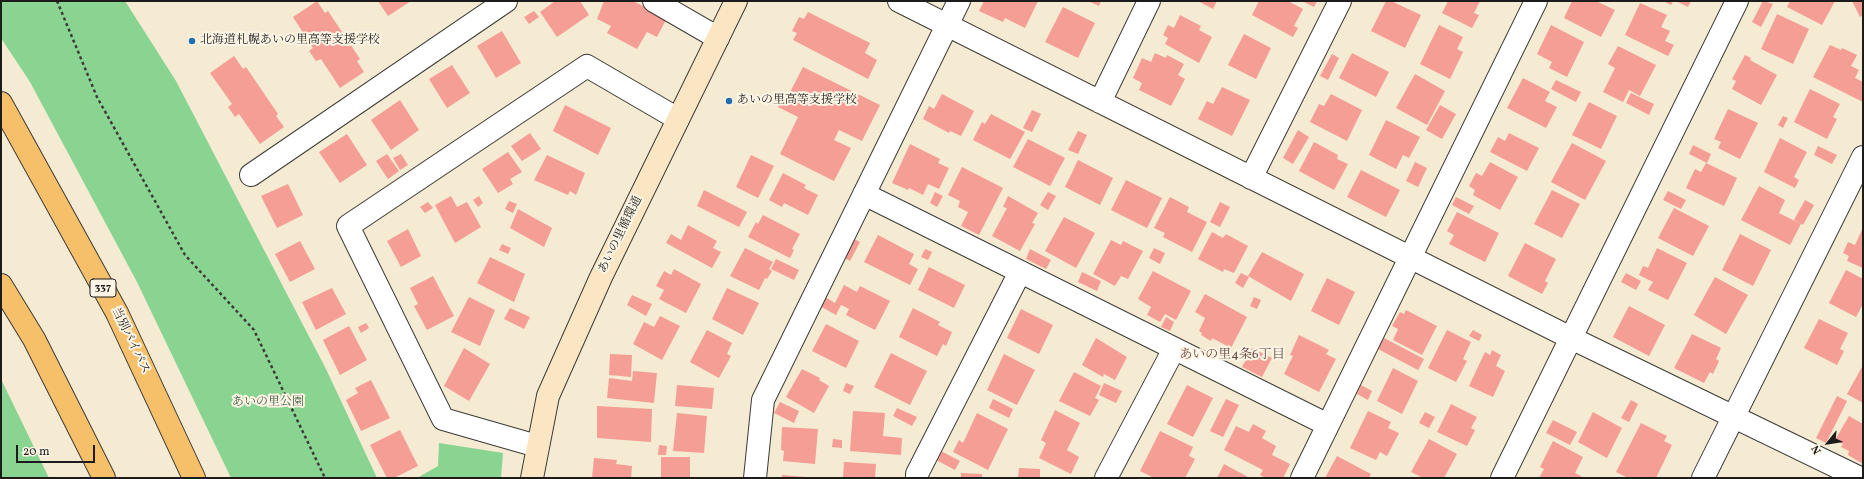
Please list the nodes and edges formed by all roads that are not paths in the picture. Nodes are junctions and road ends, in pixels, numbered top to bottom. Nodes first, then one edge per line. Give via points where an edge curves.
1 (506, 1) edge
2 (654, 1) edge
3 (736, 1) edge
4 (899, 1) edge
5 (959, 1) edge
6 (1149, 1) edge
7 (1340, 1) edge
8 (1536, 1) edge
9 (1737, 1) edge
10 (947, 25) junction
11 (718, 38) junction
12 (1100, 102) junction
13 (1, 103) edge
14 (678, 119) junction
15 (1863, 157) edge
16 (252, 175) dead end
17 (1251, 178) junction
18 (864, 194) junction
19 (1410, 257) junction
20 (1020, 272) junction
21 (1, 285) edge
22 (1571, 338) junction
23 (1174, 348) junction
24 (1734, 417) junction
25 (1328, 425) junction
26 (537, 446) junction
27 (104, 478) edge
28 (194, 478) edge
29 (532, 478) edge
30 (755, 478) edge
31 (917, 478) edge
32 (1106, 478) edge
33 (1302, 478) edge
34 (1502, 478) edge
35 (1703, 478) edge
36 (1860, 478) edge

1 - 16 street
2 - 11 street
3 - 11 street, あいの里循環通
4 - 10 street
5 - 10 street
6 - 12 street
7 - 17 street
8 - 19 street
9 - 22 street
10 - 12 street
10 - 18 street
11 - 14 street, あいの里循環通
12 - 17 street
13 - 28 highway, 当別バイパス / 337 via 117,313
14 - 26 street, あいの里循環通 via 601,277 548,396
14 - 26 street via 587,66 348,226 443,419
15 - 24 street
17 - 19 street
18 - 20 street
18 - 30 street via 762,400
19 - 22 street
19 - 25 street
20 - 23 street
20 - 31 street
21 - 27 highway via 34,339
22 - 24 street
22 - 34 street
23 - 25 street
23 - 32 street
24 - 35 street
24 - 36 street
25 - 33 street
26 - 29 street, あいの里循環通

